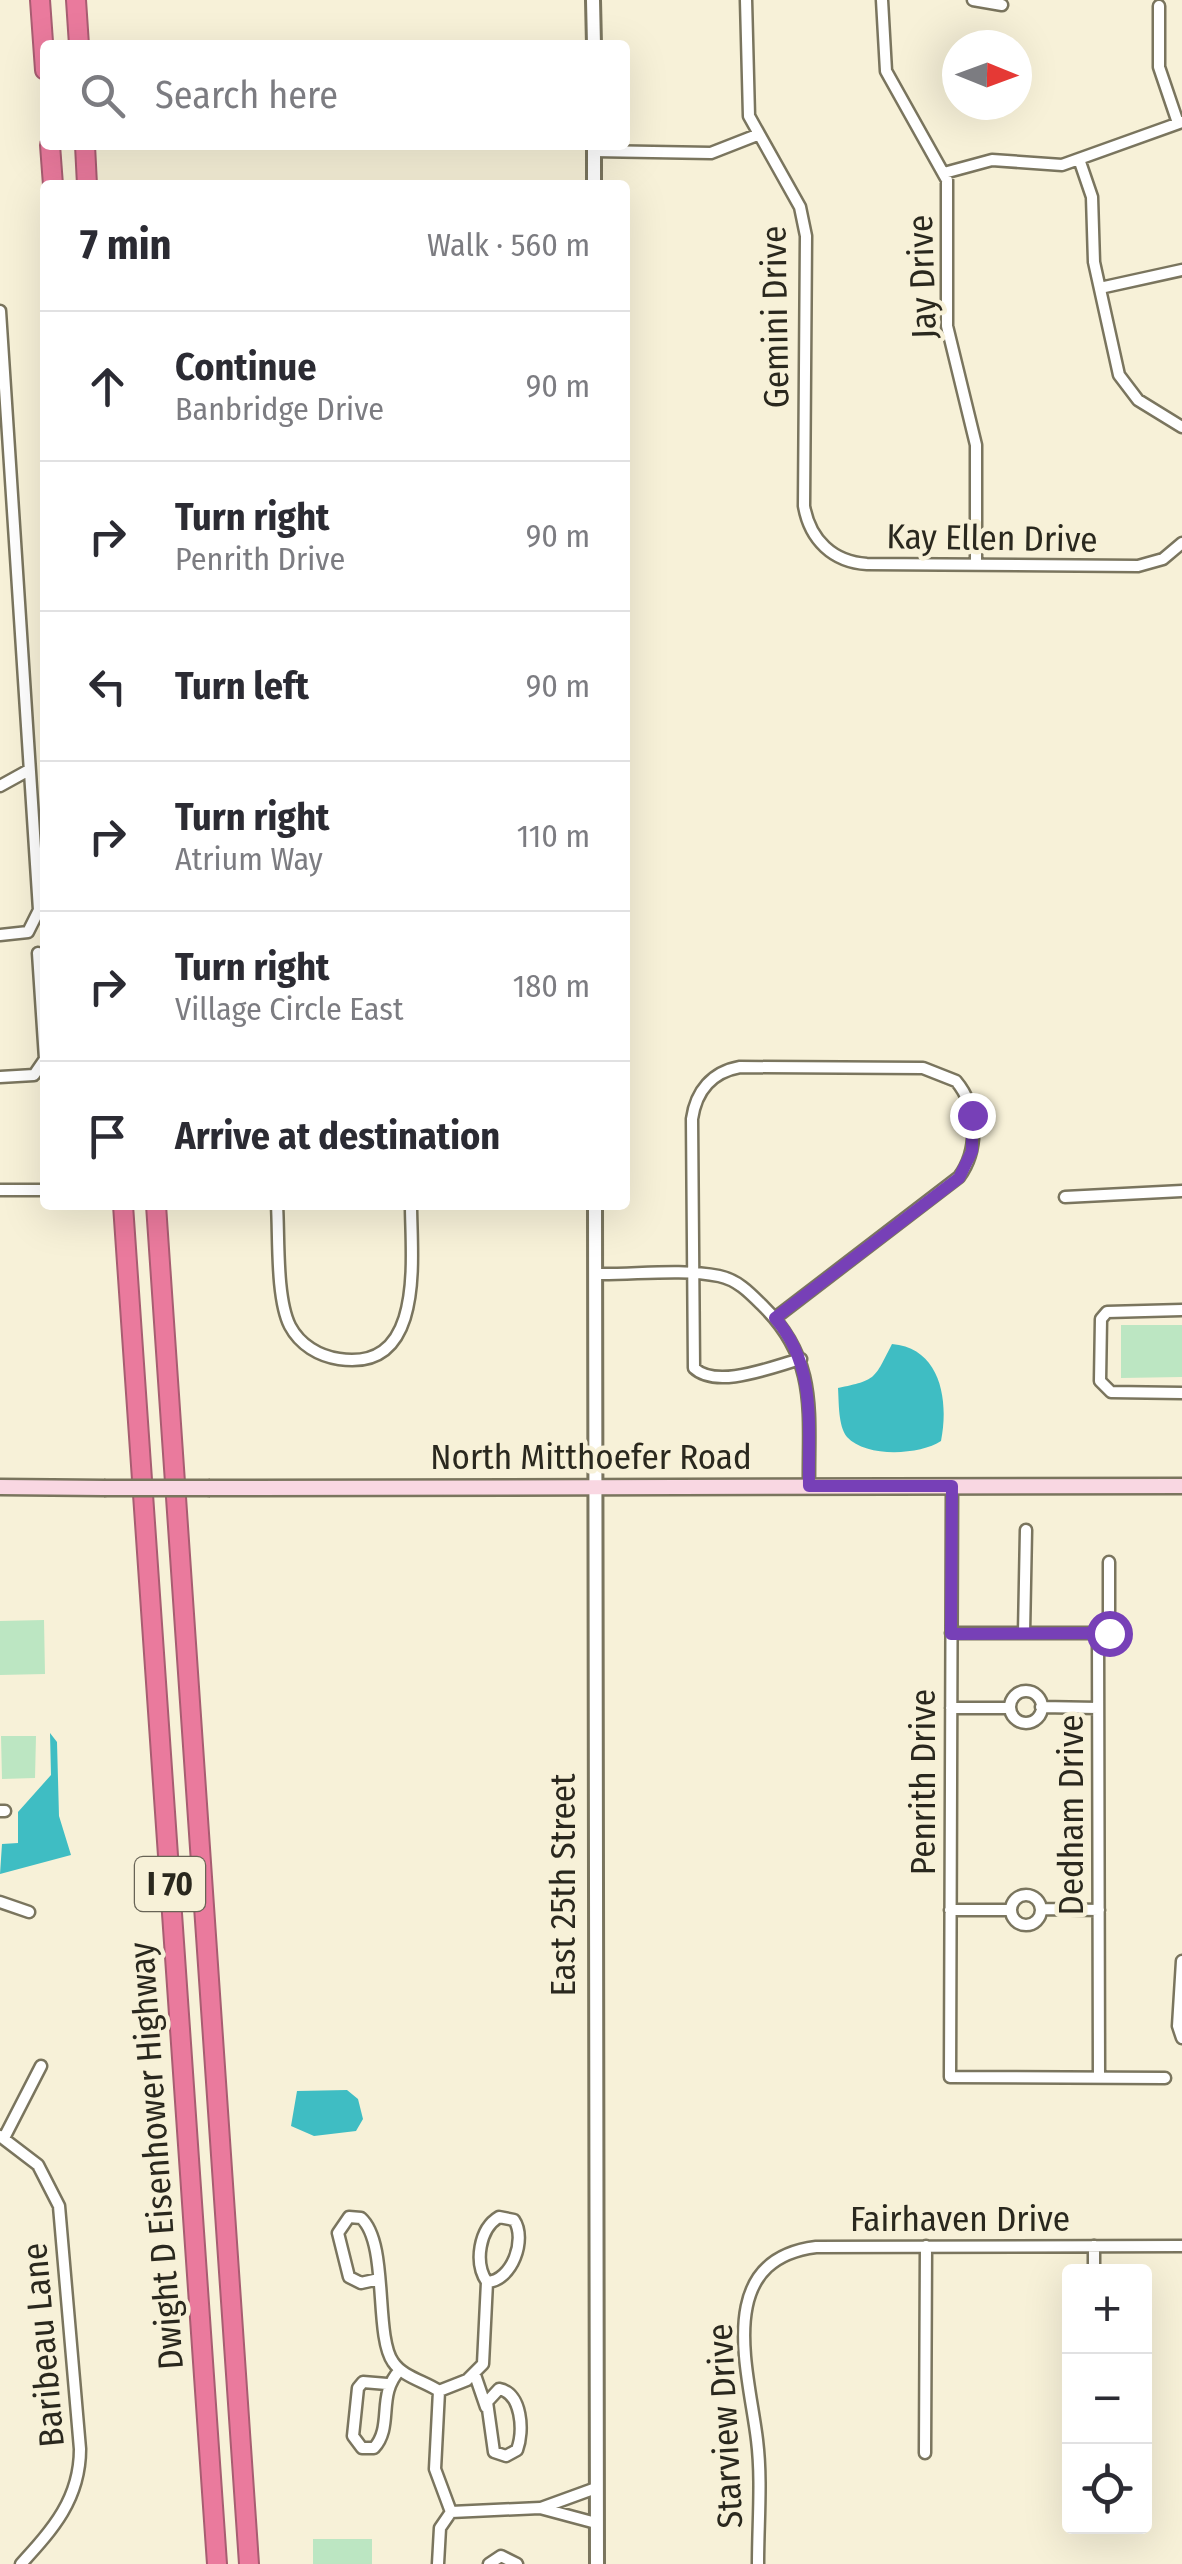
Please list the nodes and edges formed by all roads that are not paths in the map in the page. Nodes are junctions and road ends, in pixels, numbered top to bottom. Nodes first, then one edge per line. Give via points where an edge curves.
1 (40, 0) edge
2 (76, 0) edge
3 (594, 0) edge
4 (746, 0) edge
5 (882, 0) edge
6 (972, 0) edge
7 (1002, 5) dead end
8 (1159, 6) dead end
9 (43, 40) edge
10 (79, 40) edge
11 (594, 40) edge
12 (1180, 123) edge
13 (757, 135) junction
14 (50, 150) edge
15 (85, 150) edge
16 (594, 150) edge
17 (630, 150) edge
18 (1079, 159) junction
19 (944, 173) junction
20 (53, 180) edge
21 (88, 180) edge
22 (594, 180) edge
23 (1182, 270) edge
24 (1100, 288) junction
25 (0, 310) edge
26 (1182, 427) edge
27 (810, 527) joint
28 (1182, 543) edge
29 (976, 565) junction
30 (29, 770) junction
31 (0, 786) edge
32 (0, 935) edge
33 (38, 952) dead end
34 (40, 988) edge
35 (40, 1066) edge
36 (0, 1077) edge
37 (0, 1190) edge
38 (40, 1190) edge
39 (1182, 1191) edge
40 (1066, 1197) dead end
41 (122, 1210) edge
42 (156, 1210) edge
43 (277, 1210) edge
44 (411, 1210) edge
45 (595, 1210) edge
46 (595, 1274) junction
47 (692, 1275) junction
48 (1182, 1310) edge
49 (775, 1318) junction
50 (801, 1359) junction
51 (1182, 1393) edge
52 (594, 1486) junction
53 (809, 1486) junction
54 (952, 1486) junction
55 (1182, 1486) edge
56 (0, 1487) edge
57 (1026, 1530) dead end
58 (1108, 1562) dead end
59 (1024, 1633) junction
60 (1098, 1633) junction
61 (951, 1634) junction
62 (1041, 1707) junction
63 (951, 1708) junction
64 (1010, 1708) junction
65 (1098, 1708) junction
66 (0, 1902) edge
67 (1041, 1908) junction
68 (950, 1910) junction
69 (1010, 1910) junction
70 (1099, 1910) junction
71 (29, 1912) dead end
72 (1182, 1961) edge
73 (1182, 2038) edge
74 (42, 2066) dead end
75 (1100, 2078) junction
76 (1165, 2078) dead end
77 (2, 2137) edge
78 (926, 2246) junction
79 (1094, 2246) junction
80 (1182, 2246) edge
81 (1094, 2264) edge
82 (380, 2279) junction
83 (486, 2282) junction
84 (754, 2288) joint
85 (400, 2370) junction
86 (474, 2376) junction
87 (388, 2384) junction
88 (439, 2391) junction
89 (488, 2412) junction
90 (925, 2453) dead end
91 (596, 2488) junction
92 (540, 2508) junction
93 (452, 2512) junction
94 (596, 2523) junction
95 (26, 2559) edge
96 (40, 2564) edge
97 (217, 2564) edge
98 (249, 2564) edge
99 (438, 2564) edge
100 (489, 2564) edge
101 (518, 2564) edge
102 (596, 2564) edge
103 (758, 2564) edge

1 - 9 highway
2 - 10 highway
3 - 11 street
4 - 13 street, Gemini Drive via 746,100
5 - 19 street, Jay Drive via 886,72
6 - 7 street
8 - 12 street via 1159,67
12 - 18 street
13 - 17 street via 712,154
13 - 27 street, Gemini Drive via 800,207 806,236 804,497
14 - 20 highway
15 - 21 highway
16 - 22 street
18 - 19 street via 1049,167 992,160
18 - 24 street via 1092,196
19 - 29 street, Jay Drive via 947,326 974,434
23 - 24 street
24 - 26 street via 1124,385
25 - 30 street
27 - 29 street, Kay Ellen Drive via 830,552 854,562
28 - 29 street, Kay Ellen Drive via 1163,559 1138,566
30 - 31 street
30 - 32 street via 39,914 28,932
33 - 34 street
35 - 36 street via 34,1075
37 - 38 street
39 - 40 street
41 - 97 highway, Dwight D Eisenhower Highway / I 70
42 - 98 highway, Dwight D Eisenhower Highway / I 70
43 - 44 street via 287,1318 304,1344 338,1359 374,1354 404,1326
45 - 46 street, East 25th Street
46 - 47 street
46 - 52 street, East 25th Street
47 - 49 street via 732,1280
47 - 49 street via 692,1118 712,1078 740,1068 923,1068 960,1084 972,1132 970,1159 959,1178
47 - 50 street via 696,1372 739,1375
48 - 51 street via 1106,1312 1100,1381 1111,1392
49 - 50 street
50 - 53 street via 808,1389
52 - 53 main road, North Mitthoefer Road
52 - 56 main road, North Mitthoefer Road, bridge
52 - 91 street, East 25th Street
53 - 54 main road, North Mitthoefer Road
54 - 55 main road, North Mitthoefer Road
54 - 61 street, Penrith Drive
57 - 59 street
58 - 60 street, Dedham Drive via 1109,1633
59 - 60 street
59 - 61 street
60 - 65 street, Dedham Drive
61 - 63 street, Penrith Drive
62 - 64 street via 1025,1692
62 - 64 street via 1034,1721 1024,1723
62 - 65 street
63 - 64 street
63 - 68 street, Penrith Drive
65 - 70 street, Dedham Drive
66 - 71 street
67 - 69 street via 1026,1894
67 - 69 street via 1028,1925
67 - 70 street
68 - 69 street
68 - 75 street, Penrith Drive via 950,2077
70 - 75 street, Dedham Drive
72 - 73 street
74 - 77 street
75 - 76 street
77 - 95 street, Baribeau Lane via 38,2165 60,2210 80,2449 69,2504
78 - 79 street, Fairhaven Drive
78 - 84 street, Fairhaven Drive via 810,2247 774,2262
78 - 90 street
79 - 80 street, Fairhaven Drive
79 - 81 street
82 - 82 street via 367,2223 348,2217 338,2232 350,2277
82 - 85 street via 388,2349
83 - 83 street via 480,2256 488,2226 511,2218 520,2234 510,2271
83 - 86 street via 486,2348
84 - 103 street, Starview Drive via 744,2314 744,2375 758,2440
85 - 87 street
85 - 88 street
86 - 88 street
86 - 89 street
87 - 87 street via 363,2382 358,2388 353,2436 362,2448 374,2448 382,2438
88 - 93 street via 435,2468
89 - 89 street via 492,2392 513,2394 520,2440 512,2454 492,2450
91 - 92 street
91 - 94 street, East 25th Street
92 - 93 street
92 - 94 street
93 - 99 street via 438,2535
94 - 102 street, East 25th Street
95 - 96 street
100 - 101 street via 501,2556

